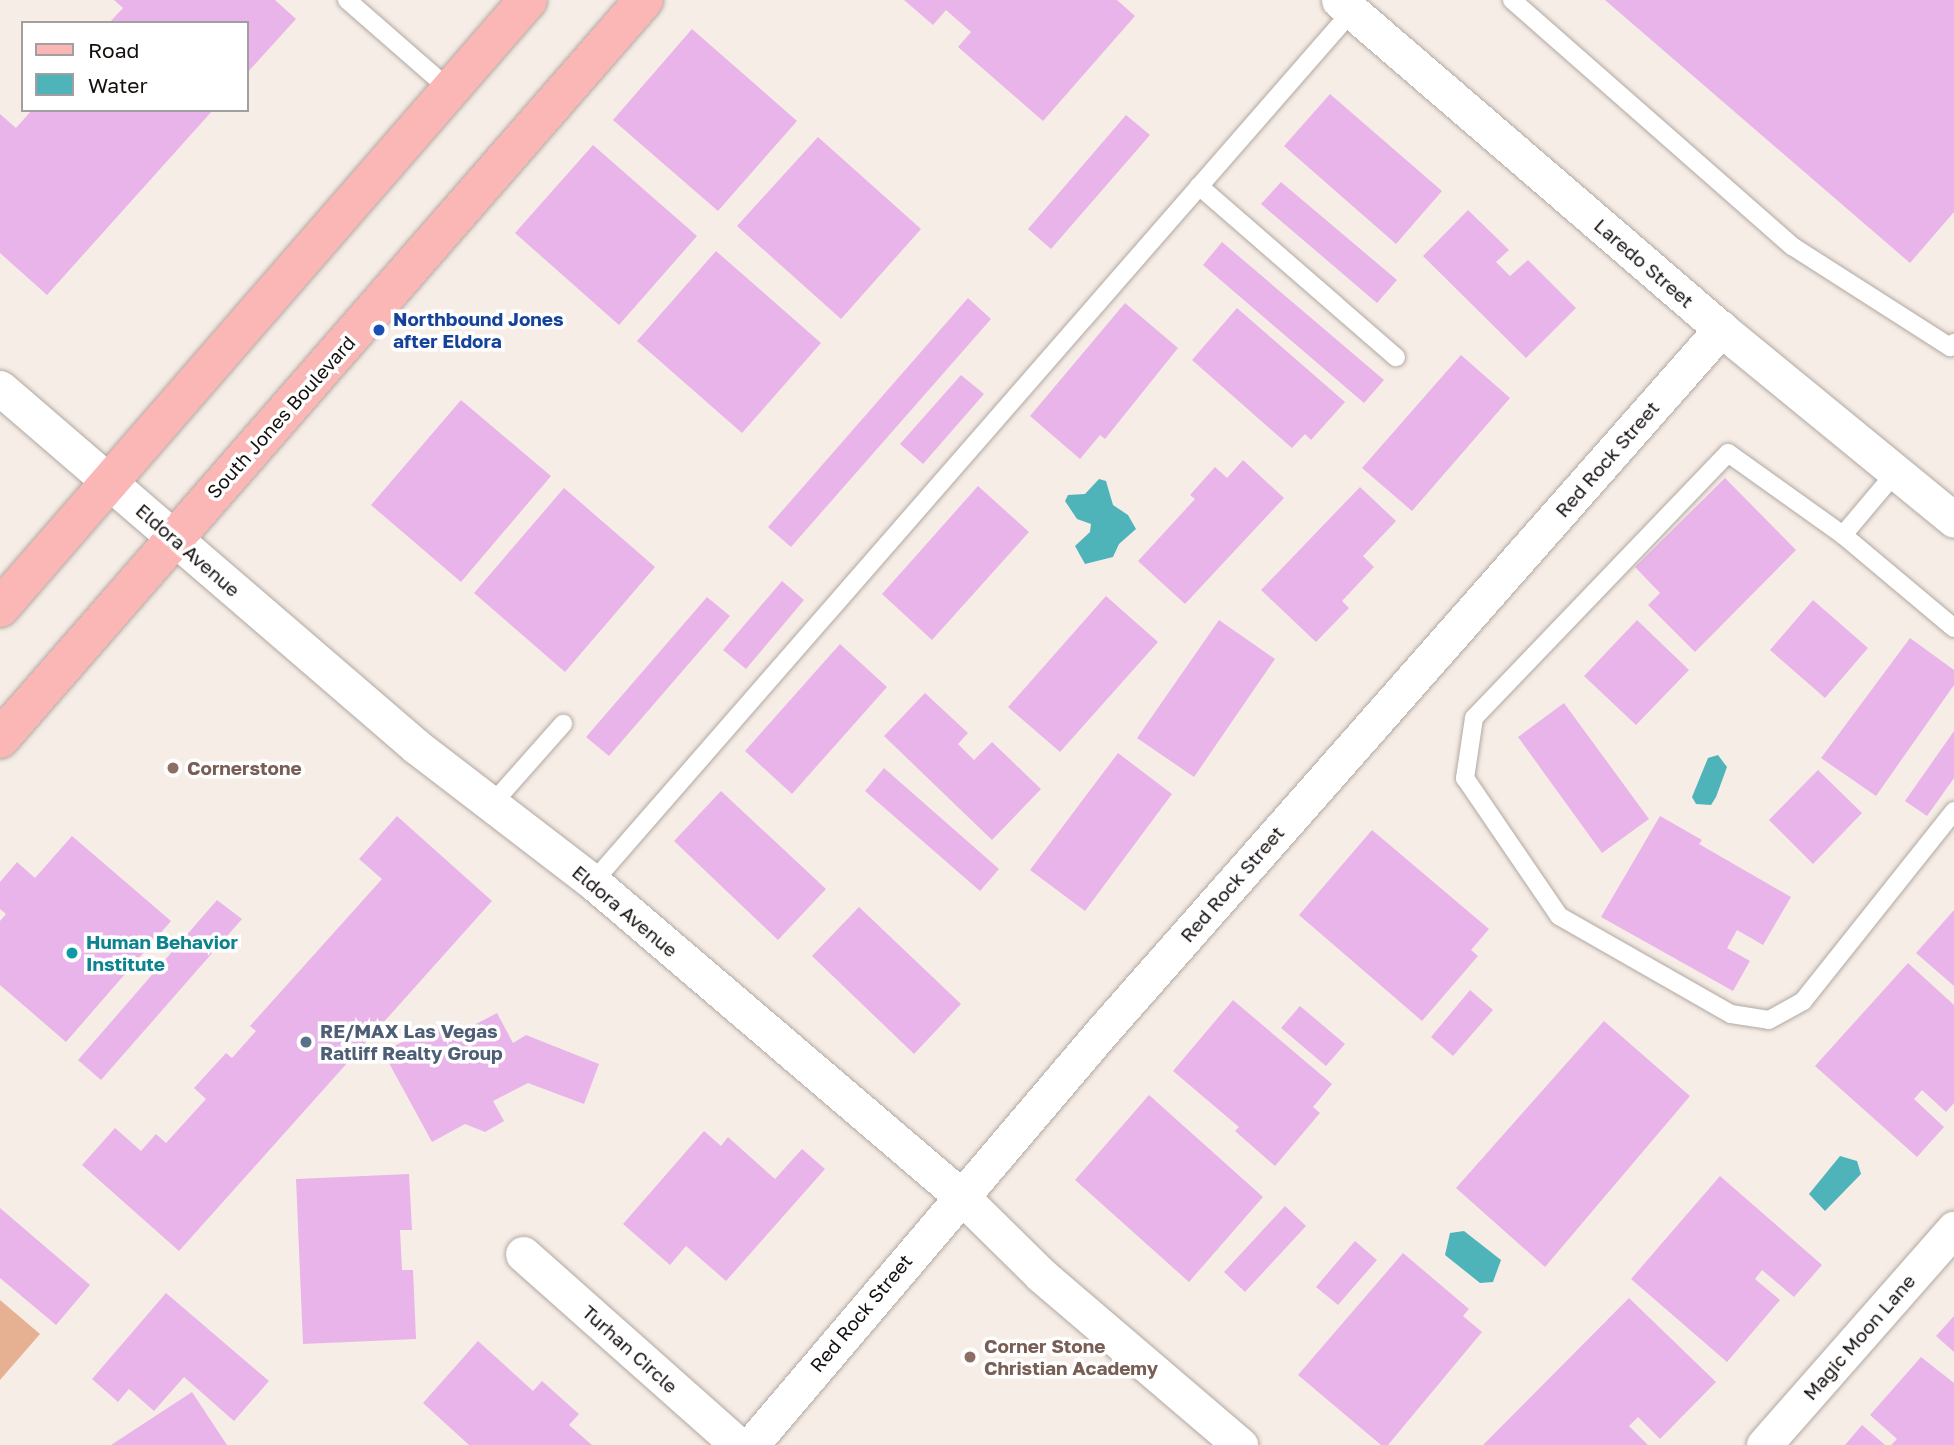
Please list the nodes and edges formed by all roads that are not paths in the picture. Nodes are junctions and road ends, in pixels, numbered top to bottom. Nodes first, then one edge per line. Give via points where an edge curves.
1 (346, 0) edge
2 (528, 0) edge
3 (644, 0) edge
4 (1512, 0) edge
5 (1345, 6) edge
6 (450, 90) junction
7 (1199, 186) junction
8 (1721, 329) junction
9 (1954, 343) edge
10 (1396, 357) dead end
11 (0, 388) edge
12 (1896, 472) junction
13 (110, 482) junction
14 (1954, 520) edge
15 (1843, 535) junction
16 (173, 539) junction
17 (0, 608) edge
18 (1954, 628) edge
19 (563, 724) dead end
20 (0, 739) edge
21 (492, 803) junction
22 (1954, 811) edge
23 (593, 882) junction
24 (960, 1195) junction
25 (1954, 1228) edge
26 (523, 1254) dead end
27 (738, 1445) edge
28 (751, 1445) edge
29 (1240, 1445) edge
30 (1764, 1445) edge

1 - 6 lane
2 - 6 main road
3 - 16 main road, South Jones Boulevard
4 - 9 lane via 1792,246 1950,347
5 - 7 lane
5 - 8 street, Laredo Street
6 - 13 main road
7 - 10 lane
7 - 23 lane
8 - 12 street, Laredo Street
8 - 24 street, Red Rock Street
11 - 13 street, Eldora Avenue
12 - 14 street, Laredo Street
12 - 15 lane
13 - 16 street, Eldora Avenue
13 - 17 main road
15 - 18 lane
15 - 22 lane via 1728,453 1474,718 1465,778 1559,916 1731,1014 1769,1020 1803,1001
16 - 20 main road, South Jones Boulevard
16 - 21 street, Eldora Avenue via 417,747
19 - 21 lane
21 - 23 street, Eldora Avenue
23 - 24 street, Eldora Avenue
24 - 28 street, Red Rock Street
24 - 29 street, Eldora Avenue via 1041,1275
25 - 30 street, Magic Moon Lane
26 - 27 street, Turhan Circle

